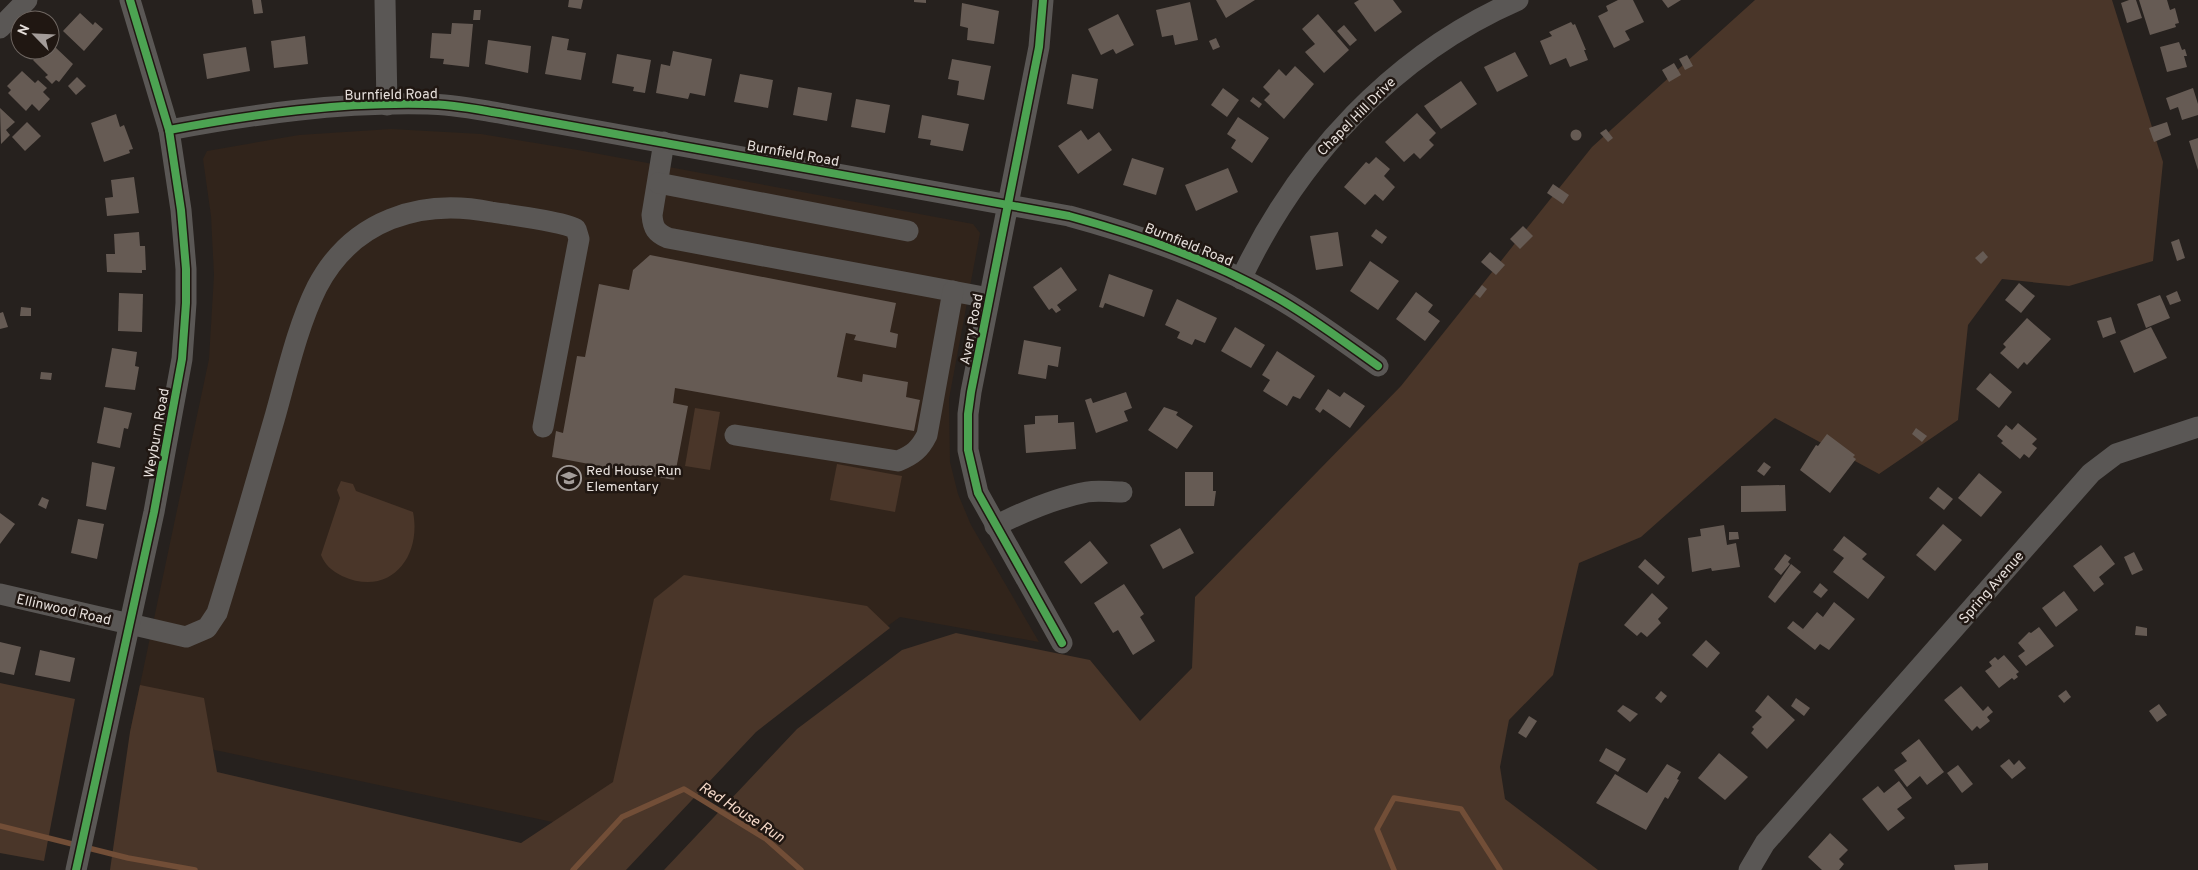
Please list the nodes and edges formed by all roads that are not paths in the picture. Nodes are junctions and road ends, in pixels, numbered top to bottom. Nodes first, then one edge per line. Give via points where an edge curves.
1 (27, 0) edge
2 (130, 0) edge
3 (385, 0) edge
4 (1043, 0) edge
5 (1518, 0) edge
6 (0, 28) edge
7 (388, 104) junction
8 (170, 130) junction
9 (664, 142) junction
10 (658, 183) junction
11 (1008, 204) junction
12 (908, 231) dead end
13 (1241, 279) junction
14 (953, 291) junction
15 (989, 298) junction
16 (1378, 366) dead end
17 (2198, 427) edge
18 (543, 428) dead end
19 (735, 435) dead end
20 (1122, 492) dead end
21 (995, 526) junction
22 (0, 594) edge
23 (128, 624) junction
24 (1062, 644) dead end
25 (76, 868) edge
26 (1749, 870) edge

1 - 6 street
2 - 8 street, Weyburn Road
3 - 7 street
4 - 11 street, Avery Road via 1039,47
5 - 13 street, Chapel Hill Drive via 1455,33 1392,79 1360,109 1303,172 1266,228
7 - 8 street, Burnfield Road via 272,113
7 - 9 street, Burnfield Road via 461,107
8 - 23 street, Weyburn Road via 186,269 182,359 154,512
9 - 10 street
9 - 11 street, Burnfield Road
10 - 12 street
10 - 14 street via 652,225 656,232 668,238
11 - 13 street, Burnfield Road via 1106,226
11 - 15 street, Avery Road
13 - 16 street, Burnfield Road via 1302,313
14 - 15 street
14 - 19 street via 927,435 912,455 898,461
15 - 21 street, Avery Road via 971,392 968,450 978,493
17 - 26 street, Spring Avenue via 2116,454 2091,473 1765,842
18 - 23 street, Ellinwood Road via 579,239 576,230 451,206 400,214 379,224 340,254 316,289 298,337 217,613 207,628 186,637
20 - 21 street via 1089,492 1072,496 1022,512
21 - 24 street, Avery Road
22 - 23 street, Ellinwood Road
23 - 25 street, Weyburn Road

